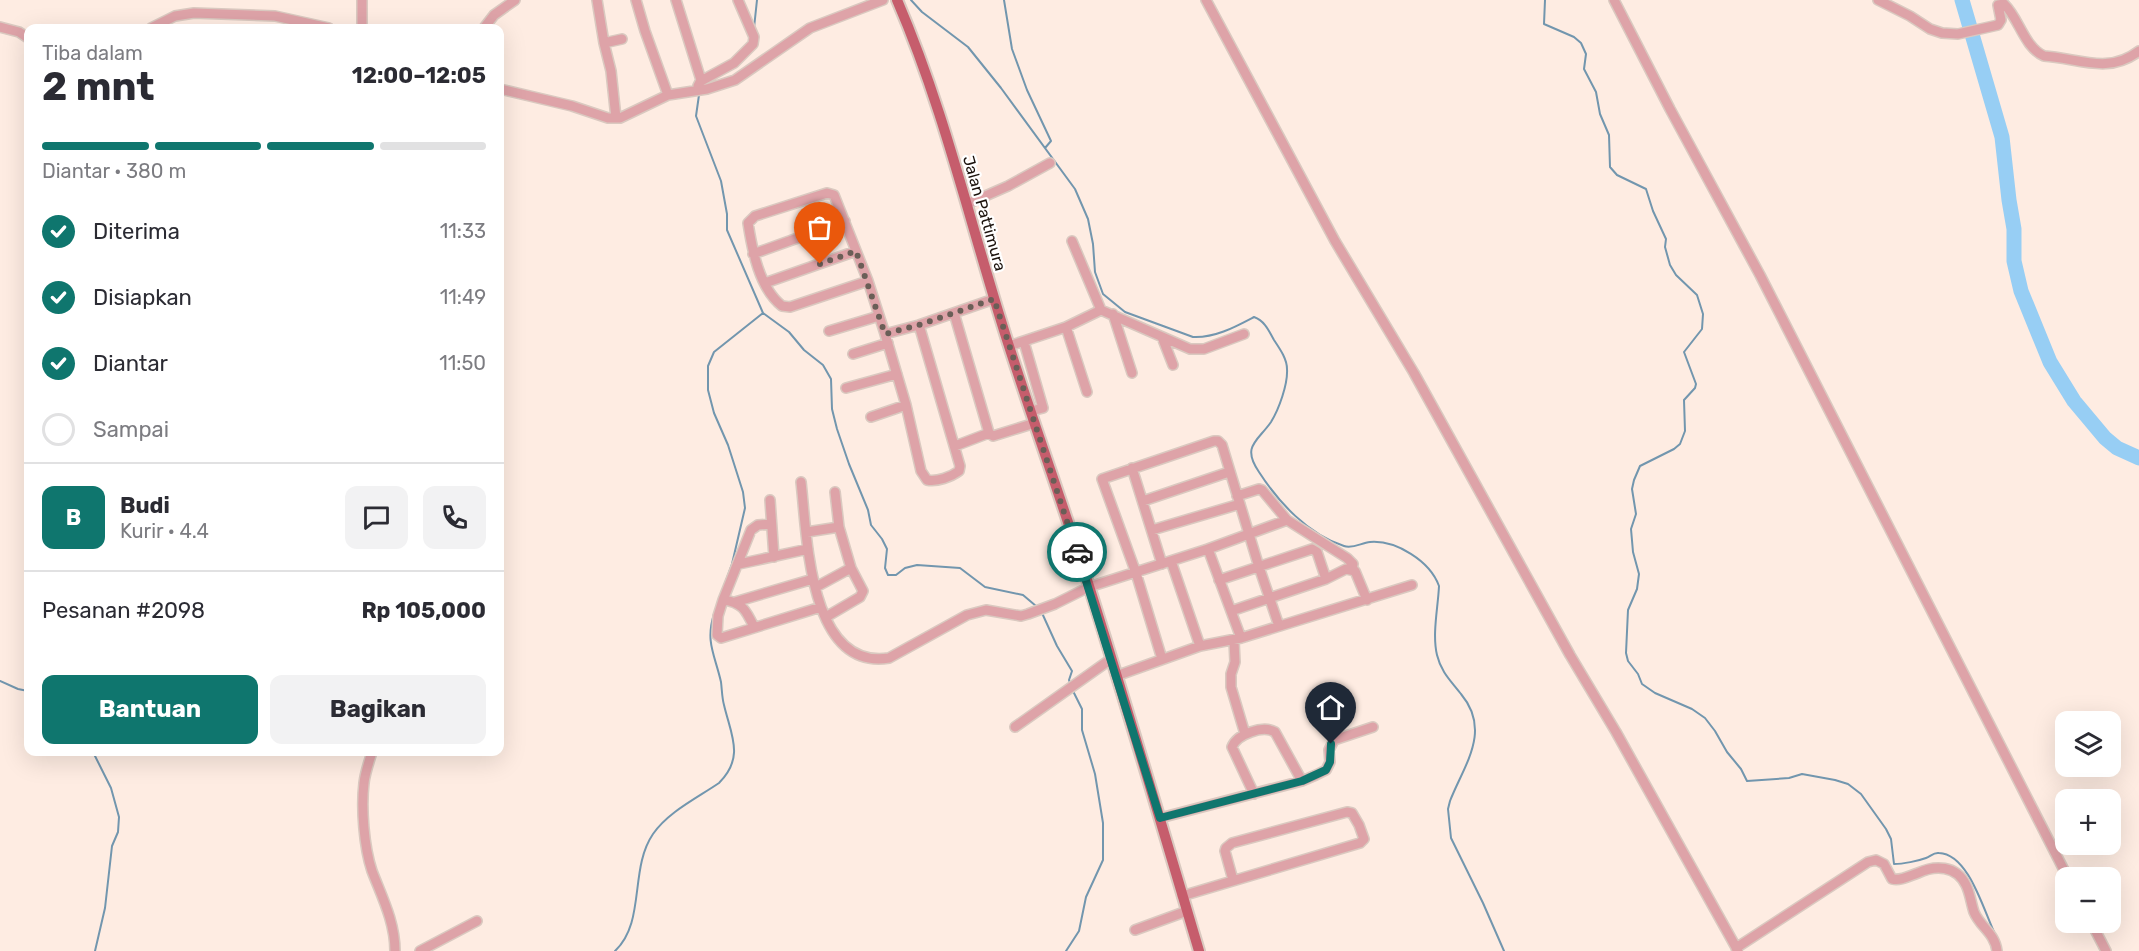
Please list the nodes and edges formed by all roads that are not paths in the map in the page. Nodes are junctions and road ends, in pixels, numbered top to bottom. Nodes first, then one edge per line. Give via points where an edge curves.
1 (362, 0) edge
2 (515, 0) edge
3 (597, 0) edge
4 (636, 0) edge
5 (676, 0) edge
6 (738, 0) edge
7 (883, 0) edge
8 (897, 0) edge
9 (1206, 0) edge
10 (1614, 0) edge
11 (1878, 0) edge
12 (159, 24) edge
13 (311, 24) edge
14 (362, 24) edge
15 (487, 24) edge
16 (0, 27) edge
17 (24, 35) edge
18 (622, 39) dead end
19 (604, 43) junction
20 (2139, 51) edge
21 (702, 87) junction
22 (504, 90) edge
23 (668, 95) junction
24 (616, 118) junction
25 (1050, 163) dead end
26 (967, 204) junction
27 (845, 221) junction
28 (1072, 241) dead end
29 (856, 251) junction
30 (753, 254) junction
31 (867, 281) junction
32 (765, 283) junction
33 (994, 299) junction
34 (1101, 310) junction
35 (954, 313) junction
36 (1113, 314) junction
37 (879, 316) junction
38 (919, 325) junction
39 (1066, 327) junction
40 (829, 331) dead end
41 (1244, 334) dead end
42 (1162, 337) junction
43 (887, 338) junction
44 (1024, 342) junction
45 (1009, 346) junction
46 (853, 354) dead end
47 (1173, 365) dead end
48 (1132, 373) dead end
49 (897, 374) junction
50 (846, 388) dead end
51 (1087, 392) dead end
52 (906, 405) junction
53 (1031, 411) junction
54 (871, 417) dead end
55 (1035, 423) junction
56 (989, 433) junction
57 (955, 446) junction
58 (1132, 468) junction
59 (1229, 472) junction
60 (801, 482) dead end
61 (835, 492) dead end
62 (770, 500) dead end
63 (1238, 500) junction
64 (1143, 501) junction
65 (1287, 520) junction
66 (771, 524) junction
67 (839, 527) junction
68 (1152, 530) junction
69 (807, 532) junction
70 (1249, 534) junction
71 (808, 549) junction
72 (1208, 549) junction
73 (774, 557) junction
74 (1166, 562) junction
75 (739, 564) junction
76 (1259, 567) junction
77 (851, 568) junction
78 (1352, 570) junction
79 (1136, 573) junction
80 (1326, 579) junction
81 (1219, 580) junction
82 (814, 583) junction
83 (1412, 585) dead end
84 (1089, 587) junction
85 (1268, 598) junction
86 (723, 600) junction
87 (1367, 600) junction
88 (735, 602) junction
89 (821, 607) junction
90 (1231, 611) junction
91 (826, 617) junction
92 (1279, 626) junction
93 (754, 627) junction
94 (1237, 639) junction
95 (1200, 646) junction
96 (1111, 659) junction
97 (1162, 659) junction
98 (1116, 676) junction
99 (1015, 727) dead end
100 (1373, 727) dead end
101 (1245, 734) junction
102 (371, 756) edge
103 (1302, 781) junction
104 (1254, 794) junction
105 (1160, 818) junction
106 (2062, 867) edge
107 (1233, 880) junction
108 (1182, 896) junction
109 (1187, 911) junction
110 (477, 921) dead end
111 (1135, 930) dead end
112 (2097, 933) edge
113 (1737, 950) edge
114 (395, 951) edge
115 (420, 951) edge
116 (1199, 951) edge
117 (1996, 951) edge
118 (2106, 951) edge

1 - 14 street
2 - 15 street
3 - 19 street
4 - 23 street
5 - 21 street
6 - 21 street via 753,44
7 - 21 street via 810,28 728,83
8 - 26 main road, Jalan Pattimura via 926,72
9 - 113 street via 1335,241 1414,373
10 - 106 street via 1760,275
11 - 20 street via 1930,29 1958,34 2001,23 1998,5 2004,4 2044,56 2099,65 2122,61
12 - 13 street via 194,12 275,16
16 - 17 street
18 - 19 street
19 - 24 street
21 - 23 street
22 - 24 street
23 - 24 street
25 - 26 street
26 - 33 main road, Jalan Pattimura
27 - 29 street
27 - 30 street
27 - 30 street via 834,195 827,193 755,216 748,223
28 - 34 street
29 - 31 street
29 - 32 street
30 - 32 street
31 - 32 street via 786,308
31 - 37 street
33 - 35 street
33 - 45 main road, Jalan Pattimura
34 - 36 street
34 - 39 street
35 - 38 street
35 - 56 street
36 - 42 street
36 - 48 street
37 - 40 street
37 - 43 street
38 - 43 street
38 - 57 street
39 - 44 street
39 - 51 street
41 - 42 street via 1197,350
42 - 47 street
43 - 46 street
43 - 49 street
44 - 45 street
44 - 53 street via 1043,408
45 - 53 main road, Jalan Pattimura
49 - 50 street
49 - 52 street
52 - 54 street
52 - 57 street via 921,471 927,480 936,481 959,471
53 - 55 main road, Jalan Pattimura
55 - 56 street via 993,436
55 - 84 main road, Jalan Pattimura
56 - 57 street
58 - 59 street via 1218,441
58 - 64 street
58 - 79 street via 1101,481
59 - 63 street
59 - 64 street
60 - 69 street
61 - 67 street
62 - 66 street
63 - 65 street via 1262,490
63 - 68 street
63 - 70 street
64 - 68 street
65 - 70 street
65 - 78 street via 1338,550 1353,564
66 - 73 street
66 - 75 street via 751,530
67 - 69 street
67 - 77 street
68 - 74 street
69 - 71 street
70 - 72 street
70 - 76 street
71 - 73 street
71 - 82 street
72 - 74 street
72 - 81 street
73 - 75 street
74 - 79 street
74 - 95 street
75 - 86 street
76 - 80 street via 1315,549
76 - 81 street
76 - 85 street
77 - 82 street
77 - 91 street via 863,594
78 - 80 street
78 - 87 street
79 - 84 street
79 - 97 street
80 - 85 street
81 - 90 street
82 - 88 street
82 - 89 street
83 - 87 street
84 - 91 street via 1021,616 978,611 889,658 854,653 837,639
84 - 96 main road, Jalan Pattimura
85 - 90 street
85 - 92 street
86 - 88 street
86 - 93 street via 716,629 718,638
87 - 92 street
88 - 93 street
89 - 91 street
89 - 93 street
90 - 94 street
92 - 94 street
94 - 95 street
94 - 101 street via 1231,687
95 - 97 street
96 - 98 main road, Jalan Pattimura
96 - 99 street
97 - 98 street
98 - 105 main road, Jalan Pattimura
100 - 103 street via 1334,740 1326,770
101 - 103 street via 1267,729 1275,732
101 - 104 street via 1232,747
102 - 114 street via 364,783 365,831 372,868 393,930
103 - 104 street
104 - 105 street
105 - 108 main road, Jalan Pattimura
107 - 107 street via 1225,851 1232,843 1347,812 1354,815 1359,825 1364,839 1360,843
107 - 108 street
108 - 109 main road, Jalan Pattimura
109 - 111 street
109 - 116 main road, Jalan Pattimura
110 - 115 street
112 - 118 street
113 - 117 street via 1876,860 1884,864 1892,879 1899,881 1938,866 1958,874 1975,915 1992,935

